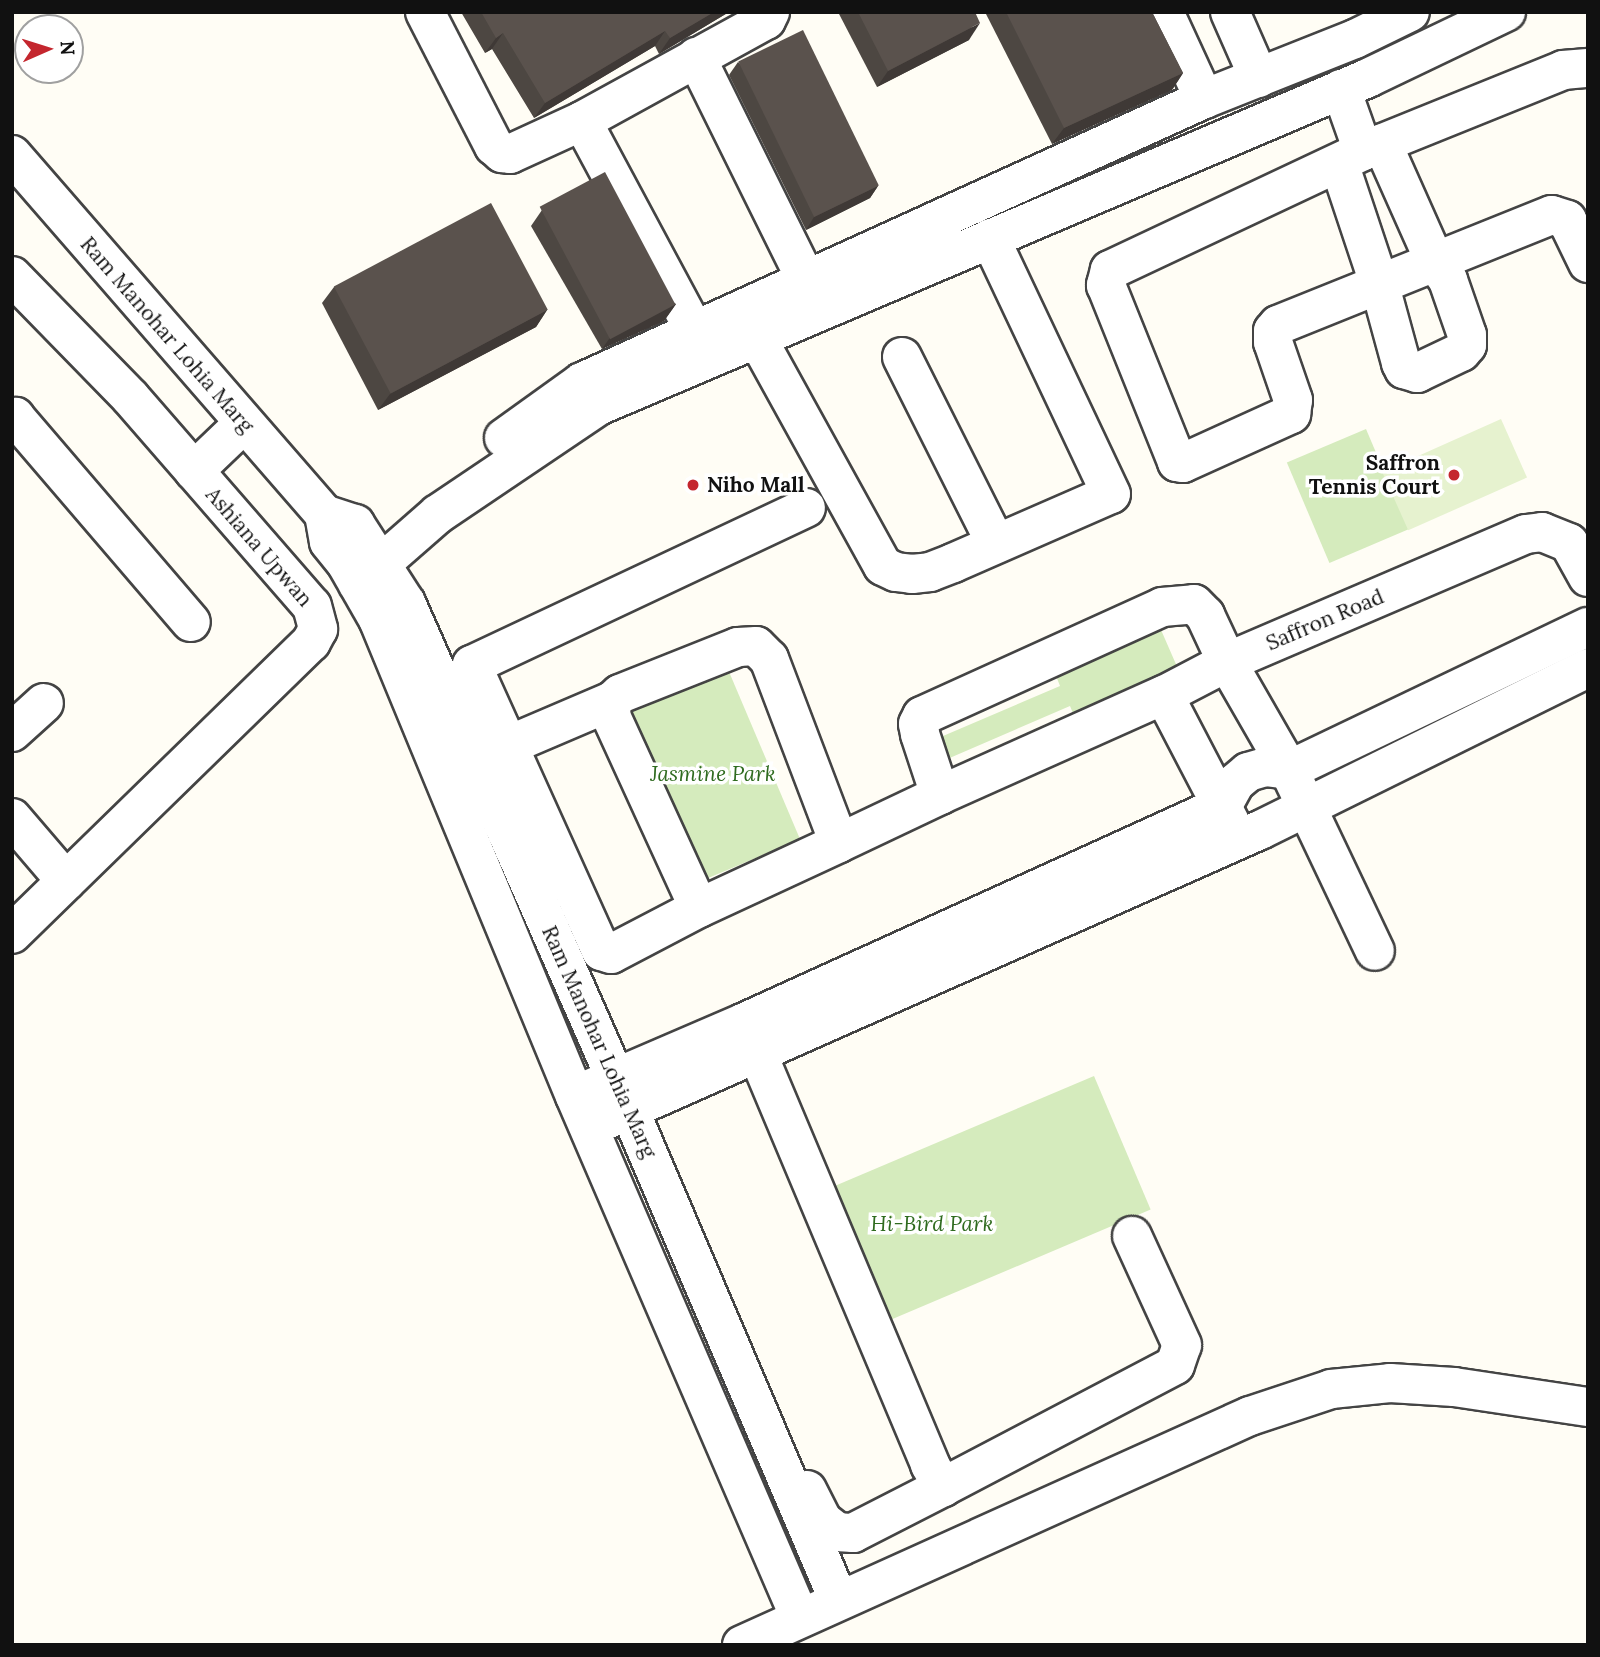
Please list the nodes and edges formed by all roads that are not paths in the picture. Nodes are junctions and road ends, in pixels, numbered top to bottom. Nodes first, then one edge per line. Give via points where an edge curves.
1 (425, 12) edge
2 (770, 12) edge
3 (1164, 12) edge
4 (1230, 12) edge
5 (1410, 12) edge
6 (1506, 12) edge
7 (696, 57) junction
8 (1588, 68) edge
9 (1230, 89) junction
10 (1341, 89) junction
11 (582, 121) junction
12 (1245, 130) junction
13 (1361, 153) junction
14 (12, 155) edge
15 (990, 238) junction
16 (1435, 262) junction
17 (1588, 263) edge
18 (12, 276) edge
19 (860, 276) junction
20 (807, 282) junction
21 (1380, 286) junction
22 (695, 332) junction
23 (757, 338) junction
24 (902, 357) dead end
25 (12, 419) edge
26 (243, 424) junction
27 (194, 471) junction
28 (806, 508) dead end
29 (996, 544) junction
30 (364, 563) junction
31 (1588, 577) edge
32 (191, 622) dead end
33 (1588, 627) edge
34 (1227, 662) junction
35 (1588, 668) edge
36 (1164, 695) junction
37 (612, 701) junction
38 (44, 703) dead end
39 (12, 732) edge
40 (509, 745) junction
41 (1289, 770) junction
42 (940, 795) junction
43 (1223, 805) junction
44 (1308, 807) junction
45 (12, 818) edge
46 (1238, 839) junction
47 (839, 843) junction
48 (66, 881) junction
49 (699, 908) junction
50 (12, 934) edge
51 (1375, 951) dead end
52 (902, 969) junction
53 (751, 1038) junction
54 (622, 1093) junction
55 (582, 1112) junction
56 (672, 1152) dead end
57 (1132, 1236) dead end
58 (1588, 1407) edge
59 (943, 1487) junction
60 (838, 1599) junction
61 (800, 1618) junction
62 (742, 1645) edge

1 - 11 street via 494,146 502,153 519,151
2 - 7 street via 766,20
3 - 9 street
4 - 9 street
5 - 9 street
6 - 10 street
7 - 11 street
7 - 20 street
8 - 13 street via 1563,70
9 - 12 street
9 - 19 street
10 - 12 street
10 - 13 street
11 - 22 street
12 - 15 street
13 - 16 street
13 - 21 street
13 - 21 street via 1111,270 1106,285 1175,460 1183,463 1291,414 1293,400 1273,342 1278,325
14 - 26 street, Ram Manohar Lohia Marg
15 - 19 street
15 - 29 street via 1111,494
16 - 17 street via 1552,215 1567,220
16 - 21 street
16 - 21 street via 1448,280 1467,345 1417,373 1401,363
18 - 27 street, Ashiana Upwan via 130,397
19 - 20 street
19 - 23 street
20 - 22 street
22 - 30 street via 582,382 426,495
23 - 29 street via 883,566 896,572 930,572
23 - 30 street via 598,406
24 - 29 street
25 - 32 street via 15,417
26 - 27 street
26 - 30 street, Ram Manohar Lohia Marg via 324,514 329,542
27 - 48 street, Ashiana Upwan via 312,606 318,629 311,642
28 - 40 street, Saffron Road via 472,665
30 - 54 street, Ram Manohar Lohia Marg via 406,603
30 - 55 street, Ram Manohar Lohia Marg via 378,619
31 - 34 street, Saffron Road via 1569,543 1542,532 1526,534
33 - 41 street
34 - 36 street, Saffron Road
34 - 41 street
34 - 42 street via 1205,615 1194,604 1175,603 930,711 918,724
35 - 44 street
36 - 42 street, Saffron Road
36 - 43 street
37 - 40 street
37 - 47 street via 737,647 756,646 769,659
37 - 49 street via 611,716
38 - 39 street
40 - 49 street, Saffron Road via 601,951 611,954
41 - 43 street via 1265,767 1248,772 1235,783
41 - 44 street
42 - 47 street, Saffron Road
43 - 46 street
43 - 52 street
44 - 46 street
44 - 51 street
45 - 48 street
46 - 52 street
47 - 49 street, Saffron Road
48 - 50 street, Ashiana Upwan
52 - 53 street
53 - 54 street
53 - 59 street
54 - 55 street
54 - 60 street, Ram Manohar Lohia Marg
55 - 61 street, Ram Manohar Lohia Marg
56 - 59 street via 823,1521 837,1532 853,1533
57 - 59 street via 1182,1345 1175,1365
58 - 60 street via 1454,1387 1391,1383 1331,1389 1250,1416
60 - 61 street
61 - 62 street

